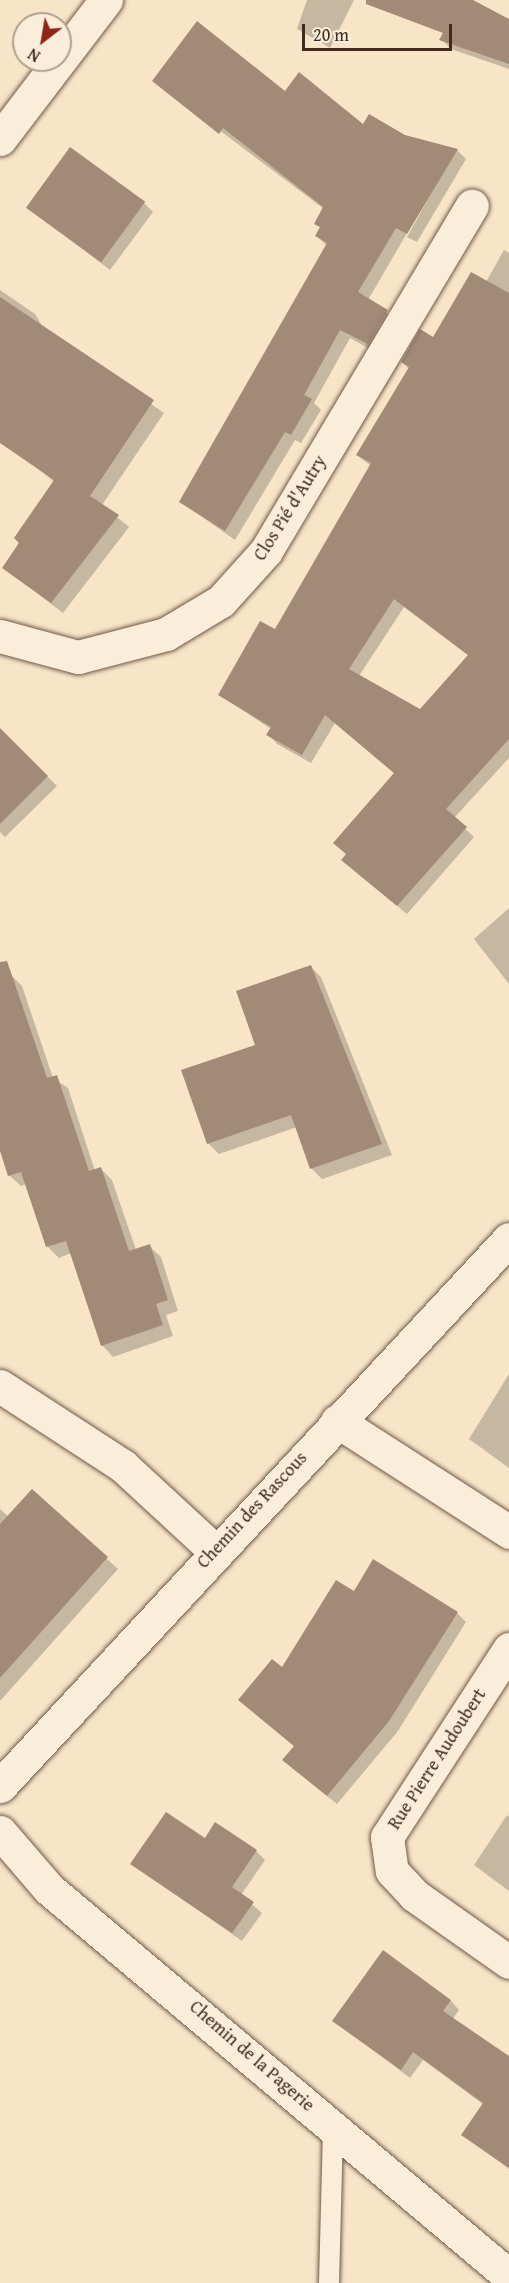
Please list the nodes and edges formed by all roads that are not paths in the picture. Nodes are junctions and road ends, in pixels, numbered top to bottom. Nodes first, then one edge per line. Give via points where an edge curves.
1 (106, 0) edge
2 (0, 139) edge
3 (472, 206) dead end
4 (0, 636) edge
5 (509, 1239) edge
6 (0, 1386) edge
7 (337, 1421) junction
8 (509, 1532) edge
9 (214, 1550) junction
10 (509, 1649) edge
11 (0, 1786) edge
12 (0, 1832) edge
13 (509, 1962) edge
14 (333, 2127) junction
15 (509, 2276) edge
16 (329, 2283) edge

1 - 2 street
3 - 4 street, Clos Pié d'Autry via 266,551 221,601 166,634 78,657
5 - 7 street, Chemin des Rascous
6 - 9 street via 123,1466
7 - 8 street
7 - 9 street, Chemin des Rascous
9 - 11 street, Chemin des Rascous
10 - 13 street, Rue Pierre Audoubert via 387,1837 392,1871 414,1895
12 - 14 street, Chemin de la Pagerie via 50,1889
14 - 15 street, Chemin de la Pagerie
14 - 16 lane

